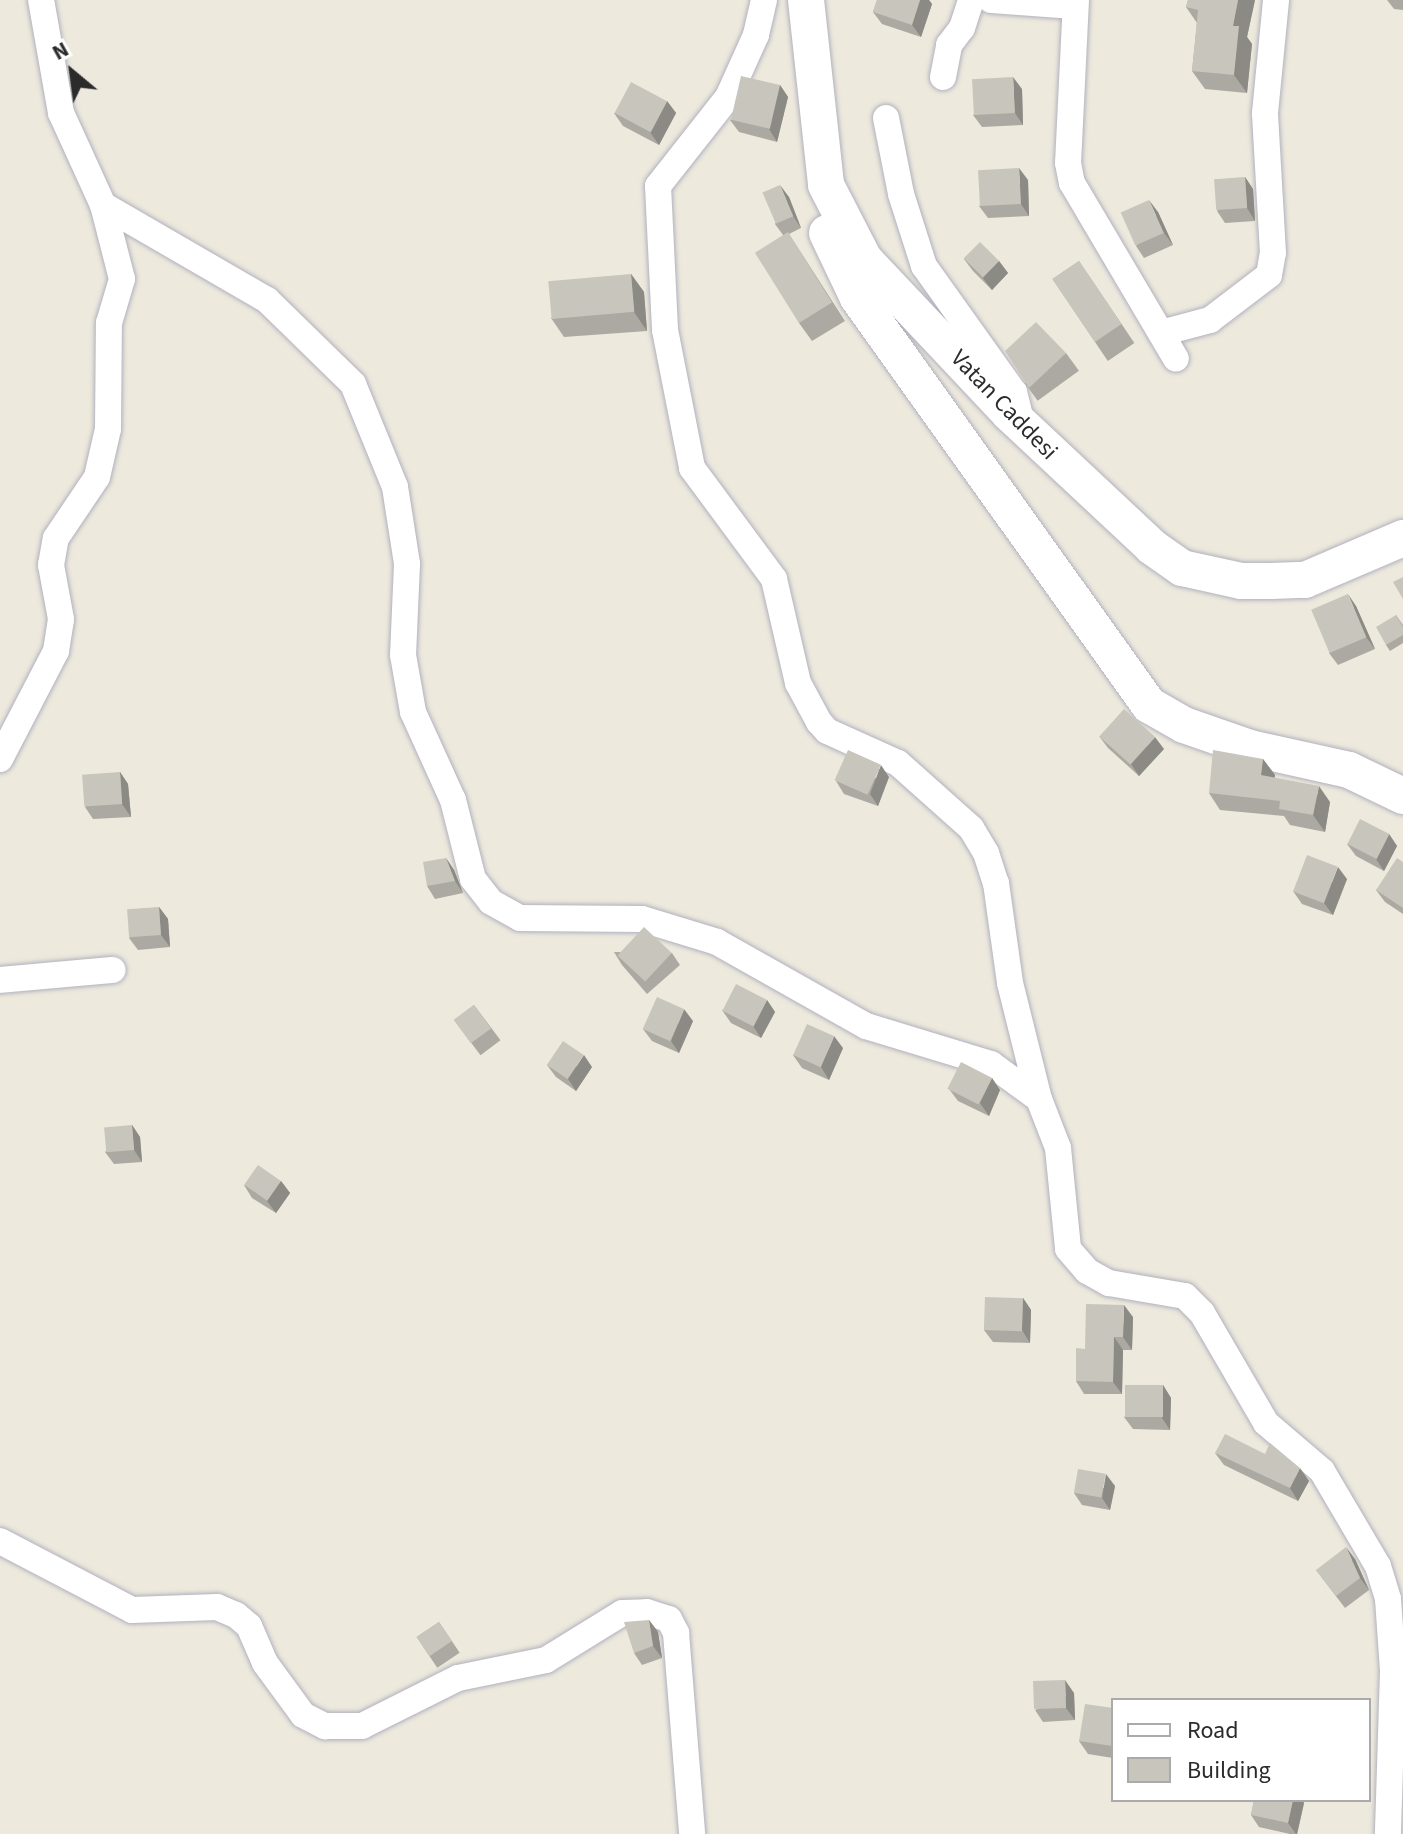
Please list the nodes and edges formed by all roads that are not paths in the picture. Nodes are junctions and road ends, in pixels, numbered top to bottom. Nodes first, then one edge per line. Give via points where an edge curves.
1 (41, 0) edge
2 (764, 0) edge
3 (971, 0) edge
4 (991, 0) edge
5 (1276, 0) edge
6 (1075, 3) edge
7 (813, 8) edge
8 (943, 77) dead end
9 (886, 118) dead end
10 (821, 153) junction
11 (103, 205) junction
12 (1161, 333) junction
13 (1176, 359) dead end
14 (1022, 425) junction
15 (1403, 538) edge
16 (0, 759) edge
17 (1403, 796) edge
18 (113, 970) dead end
19 (0, 980) edge
20 (1039, 1099) junction
21 (0, 1541) edge
22 (692, 1834) edge
23 (1388, 1834) edge

1 - 11 street via 61,113
2 - 20 street via 756,35 728,97 658,186 665,330 692,468 774,579 798,683 819,722 827,731 898,763 971,828 986,853
3 - 8 street via 962,28 949,45
4 - 6 street
5 - 12 street via 1265,113 1273,253 1269,275 1210,320
6 - 12 street via 1072,183
7 - 10 street, Vatan Caddesi
9 - 14 street via 901,194 924,266 1014,392
10 - 14 street, Vatan Caddesi via 826,185 864,259
10 - 17 street via 817,204 858,298 1149,705 1184,725 1250,748 1349,770
11 - 16 street via 122,279 109,323 108,429 97,477 56,538 51,565 61,619 56,651
11 - 20 street via 267,300 353,384 395,487 407,564 403,655 413,712 453,800 473,879 491,902 520,918 642,919 717,942 866,1026 991,1064
12 - 13 street
14 - 15 street, Vatan Caddesi via 1152,547 1182,568 1241,581 1305,580
18 - 19 street
20 - 23 street via 1058,1148 1060,1209 1068,1249 1087,1271 1109,1283 1185,1296 1202,1313 1266,1423 1322,1471 1378,1566 1388,1599 1393,1671
21 - 22 street via 132,1610 217,1607 236,1615 249,1626 265,1663 303,1715 325,1726 362,1726 458,1678 546,1660 622,1613 647,1612 669,1619 676,1633

